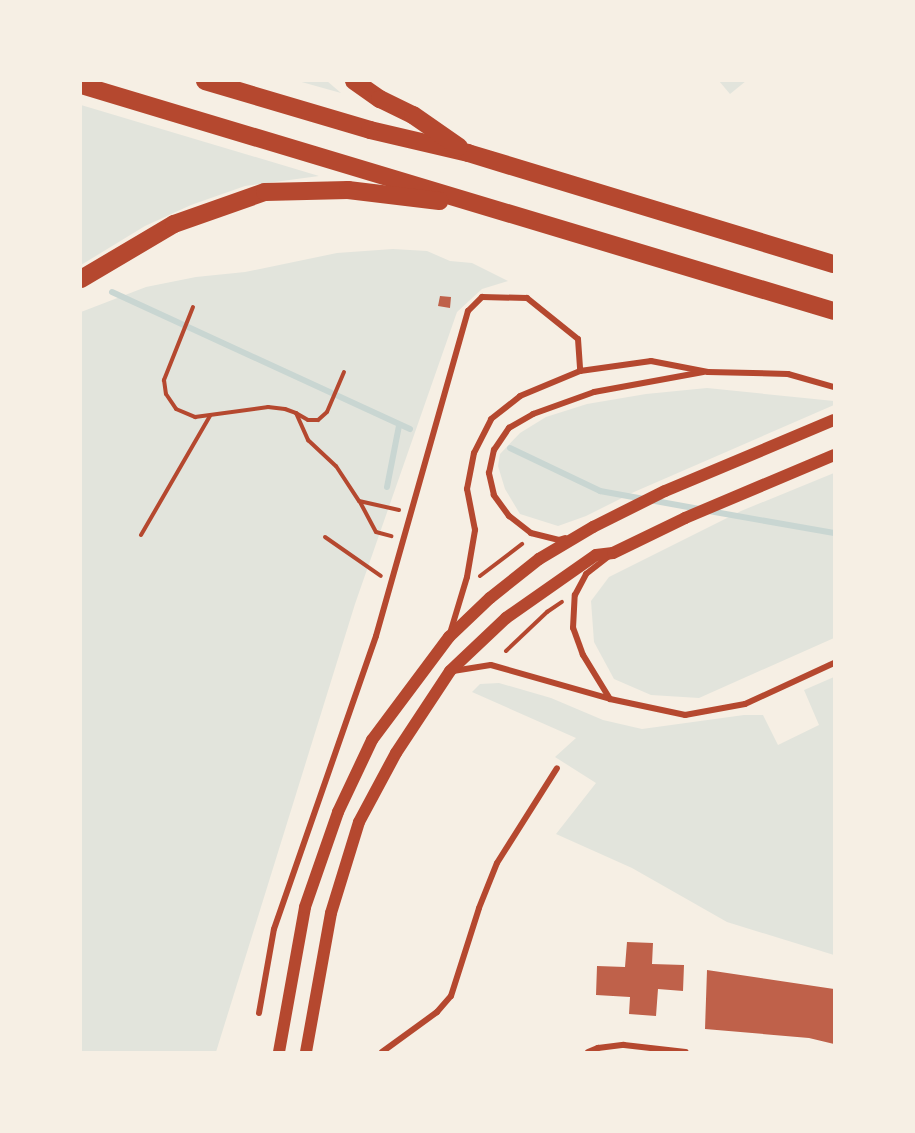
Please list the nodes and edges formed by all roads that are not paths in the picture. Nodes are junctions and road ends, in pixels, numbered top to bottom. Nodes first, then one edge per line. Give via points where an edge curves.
1 (205, 81) edge
2 (354, 81) edge
3 (81, 86) edge
4 (468, 153) junction
5 (489, 208) junction
6 (834, 264) edge
7 (81, 279) edge
8 (834, 311) edge
9 (580, 371) junction
10 (708, 372) junction
11 (834, 387) edge
12 (834, 420) edge
13 (834, 455) edge
14 (593, 527) junction
15 (613, 553) junction
16 (449, 637) junction
17 (834, 663) edge
18 (450, 671) junction
19 (610, 699) junction
20 (557, 768) dead end
21 (259, 1013) dead end
22 (279, 1052) edge
23 (306, 1052) edge
24 (382, 1052) edge
25 (588, 1052) edge
26 (686, 1052) edge

1 - 4 highway via 370,130
2 - 4 highway
3 - 5 highway
4 - 6 highway
5 - 7 highway via 348,190 265,192 174,224
5 - 8 highway
9 - 10 street via 651,362
9 - 16 street via 520,396 491,419 474,453 467,489 475,530 460,607
9 - 21 street via 578,339 527,298 482,297 468,311 370,655 274,928
10 - 11 street via 788,374
10 - 14 street via 594,392 533,414 509,428 494,450 489,473 495,495 508,516 531,533 559,540
12 - 14 main road via 665,491
13 - 15 main road
14 - 16 main road via 539,559
15 - 18 main road via 596,555 554,582 506,618
15 - 19 street via 586,574 575,595 573,628 583,655
16 - 22 main road via 372,740 338,812 305,908
17 - 19 street via 745,704 685,715
18 - 19 street via 490,665
18 - 23 main road via 401,744 359,822 331,913
20 - 24 street via 497,863 478,908 451,996 437,1012
25 - 26 street via 624,1045

